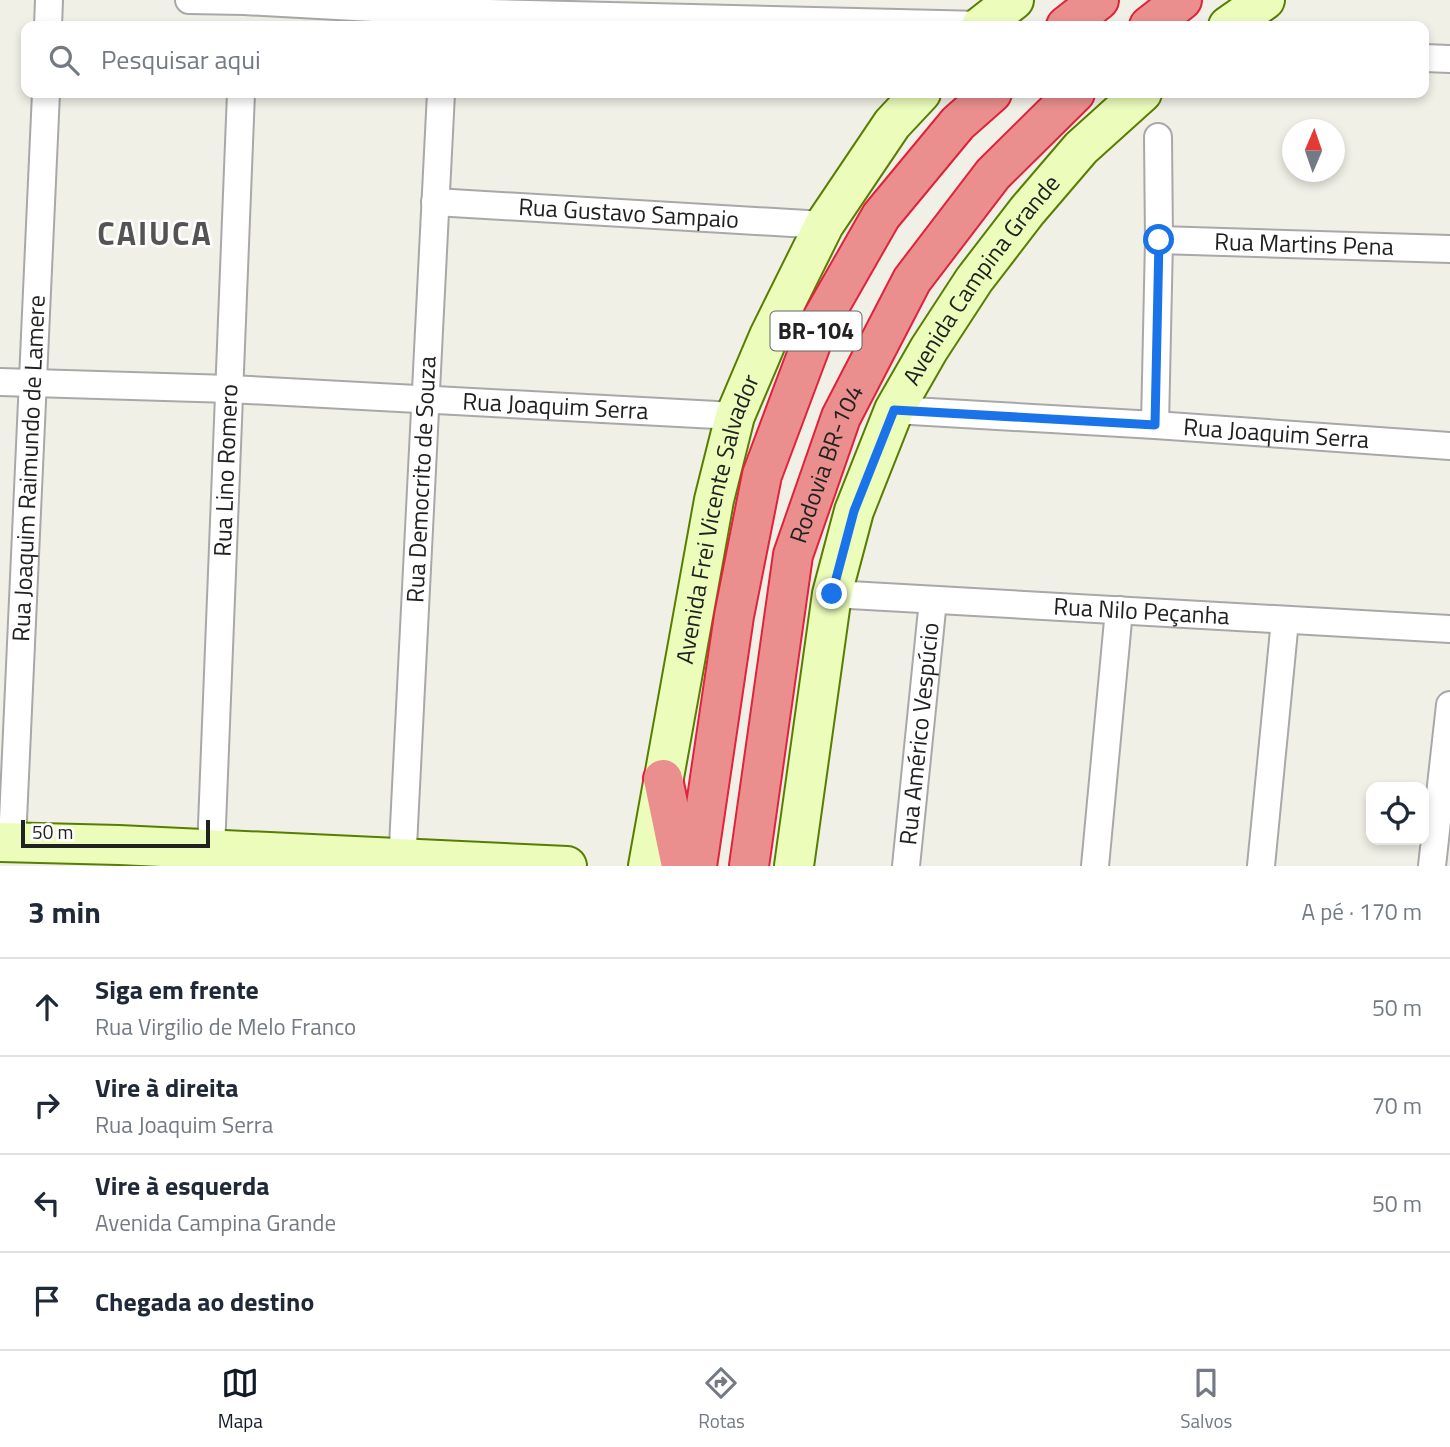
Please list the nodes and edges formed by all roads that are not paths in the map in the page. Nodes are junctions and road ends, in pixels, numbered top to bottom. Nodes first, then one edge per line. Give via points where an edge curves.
1 (50, 0) edge
2 (189, 0) edge
3 (1014, 0) edge
4 (1099, 0) edge
5 (1182, 0) edge
6 (1265, 0) edge
7 (634, 8) edge
8 (244, 9) edge
9 (446, 13) edge
10 (48, 21) edge
11 (885, 21) edge
12 (987, 21) edge
13 (1072, 21) edge
14 (1155, 21) edge
15 (1235, 21) edge
16 (1429, 58) edge
17 (1450, 59) edge
18 (46, 98) edge
19 (241, 98) edge
20 (441, 98) edge
21 (915, 98) edge
22 (986, 98) edge
23 (1070, 98) edge
24 (1136, 98) edge
25 (1158, 137) dead end
26 (435, 202) junction
27 (824, 225) junction
28 (1159, 240) junction
29 (1450, 249) edge
30 (0, 382) edge
31 (33, 383) junction
32 (230, 389) junction
33 (425, 401) junction
34 (894, 410) junction
35 (735, 416) junction
36 (1155, 425) junction
37 (1450, 446) edge
38 (832, 594) junction
39 (933, 600) junction
40 (1119, 610) junction
41 (1285, 620) junction
42 (1450, 629) edge
43 (1450, 705) edge
44 (663, 779) junction
45 (1443, 832) edge
46 (6, 842) edge
47 (211, 850) junction
48 (117, 856) edge
49 (402, 863) edge
50 (567, 866) edge
51 (648, 866) edge
52 (681, 866) edge
53 (697, 866) edge
54 (749, 866) edge
55 (794, 866) edge
56 (906, 866) edge
57 (1095, 866) edge
58 (1261, 866) edge
59 (1432, 866) edge

1 - 10 street
2 - 8 street
3 - 12 main road
4 - 13 highway
5 - 14 highway
6 - 15 main road
7 - 9 street
7 - 11 street
8 - 9 street
16 - 17 street
18 - 31 street, Rua Joaquim Raimundo de Lamere
19 - 32 street, Rua Lino Romero
20 - 26 street, Rua Democrito de Souza
21 - 27 main road, Avenida Frei Vicente Salvador via 892,124
22 - 53 highway, Rodovia BR-104 / BR-104 via 958,123 881,216 817,328 762,475 734,616
23 - 54 highway, Rodovia BR-104 / BR-104 via 993,174 912,280 841,417 793,555
24 - 34 main road, Avenida Campina Grande via 1081,148 1027,211 974,280
25 - 28 street
26 - 27 street, Rua Gustavo Sampaio
26 - 33 street, Rua Democrito de Souza
27 - 35 main road, Avenida Frei Vicente Salvador
28 - 29 street, Rua Martins Pena
28 - 36 street
30 - 31 street, Rua Joaquim Serra
31 - 32 street, Rua Joaquim Serra
31 - 46 street, Rua Joaquim Raimundo de Lamere
32 - 33 street, Rua Joaquim Serra
32 - 47 street, Rua Lino Romero
33 - 35 street, Rua Joaquim Serra
33 - 49 street, Rua Democrito de Souza
34 - 36 street, Rua Joaquim Serra
34 - 38 main road, Avenida Campina Grande via 854,511
35 - 44 main road, Avenida Frei Vicente Salvador via 714,500
36 - 37 street, Rua Joaquim Serra
38 - 39 street, Rua Nilo Peçanha
38 - 55 main road, Avenida Campina Grande
39 - 40 street, Rua Nilo Peçanha
39 - 56 street, Rua Américo Vespúcio
40 - 41 street, Rua Nilo Peçanha
40 - 57 street
41 - 42 street, Rua Nilo Peçanha
41 - 58 street
43 - 45 street
44 - 51 main road, Avenida Frei Vicente Salvador
44 - 52 highway
45 - 59 street
46 - 48 main road
47 - 48 main road
47 - 49 main road
49 - 50 main road

